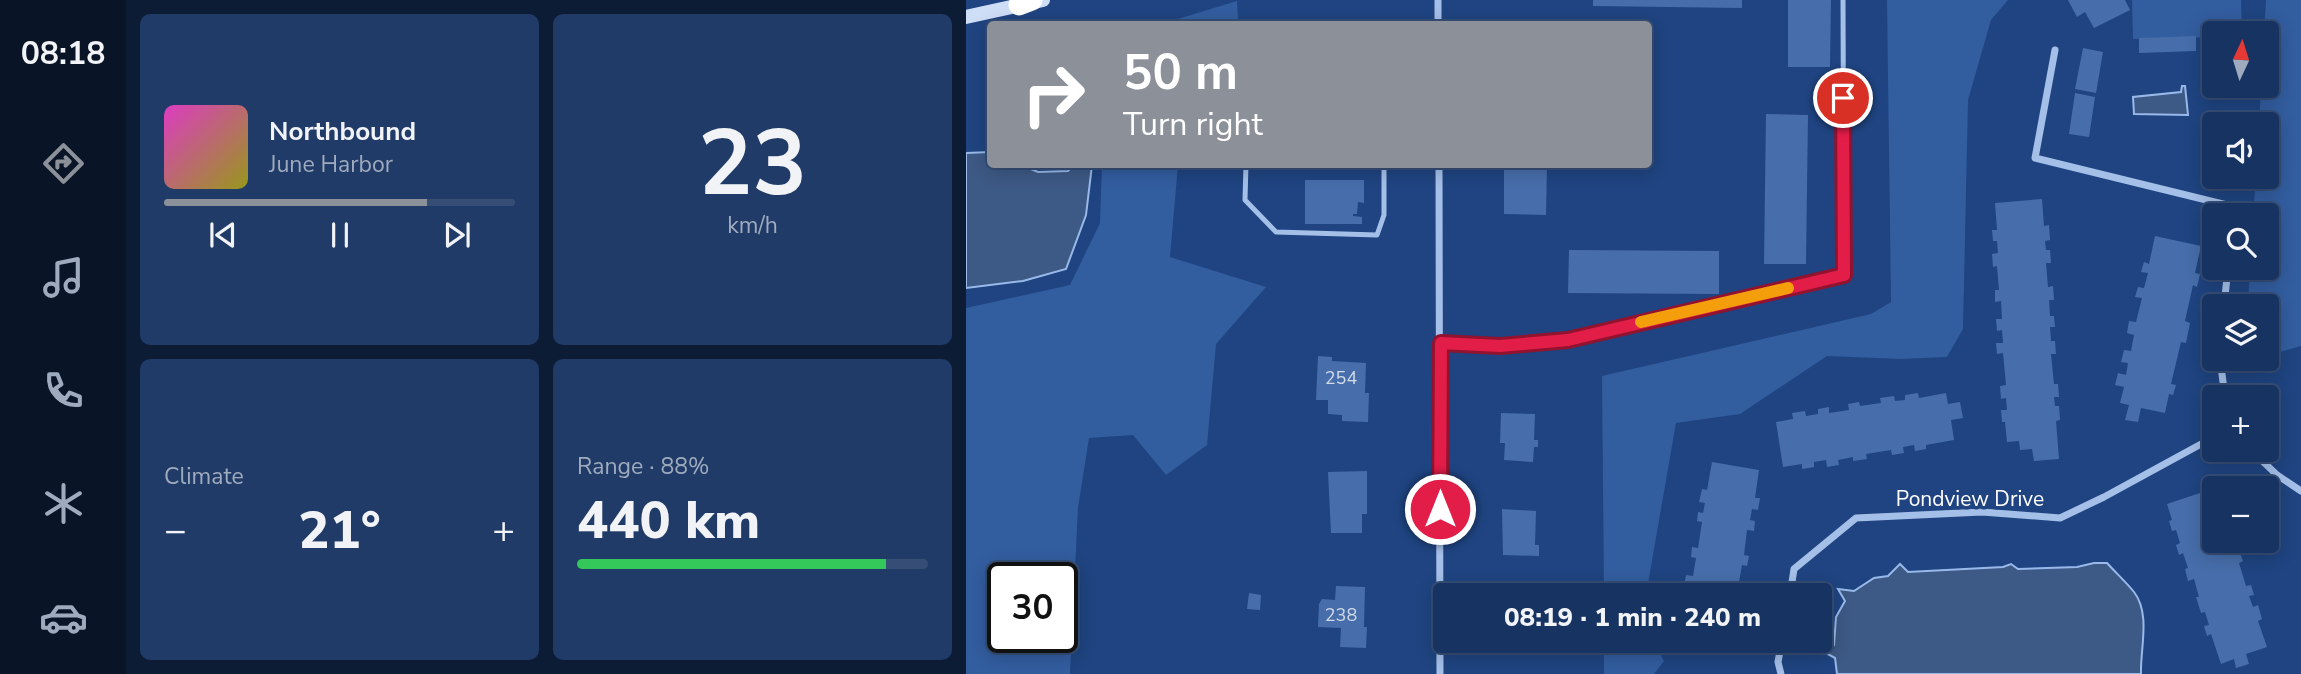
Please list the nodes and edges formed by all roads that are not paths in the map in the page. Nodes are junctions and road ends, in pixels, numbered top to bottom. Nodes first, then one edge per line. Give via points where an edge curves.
1 (1042, 0) edge
2 (1438, 0) edge
3 (1843, 0) edge
4 (1025, 3) edge
5 (966, 17) edge
6 (1438, 21) edge
7 (2055, 50) dead end
8 (1246, 168) edge
9 (1384, 168) edge
10 (1439, 168) edge
11 (2219, 203) edge
12 (1441, 343) junction
13 (2202, 443) edge
14 (2263, 462) edge
15 (2301, 491) edge
16 (1792, 583) edge
17 (1780, 653) edge
18 (1440, 674) edge
19 (1781, 674) edge

1 - 4 main road
2 - 6 street
3 - 12 lane via 1844,275 1568,340 1500,346
4 - 5 main road
7 - 11 street via 2035,158
8 - 9 lane via 1245,200 1276,232 1377,235 1384,215
10 - 12 street
12 - 18 street
13 - 16 street, Pondview Drive via 2060,517 1982,512 1856,517 1794,569
14 - 15 street
17 - 19 street

